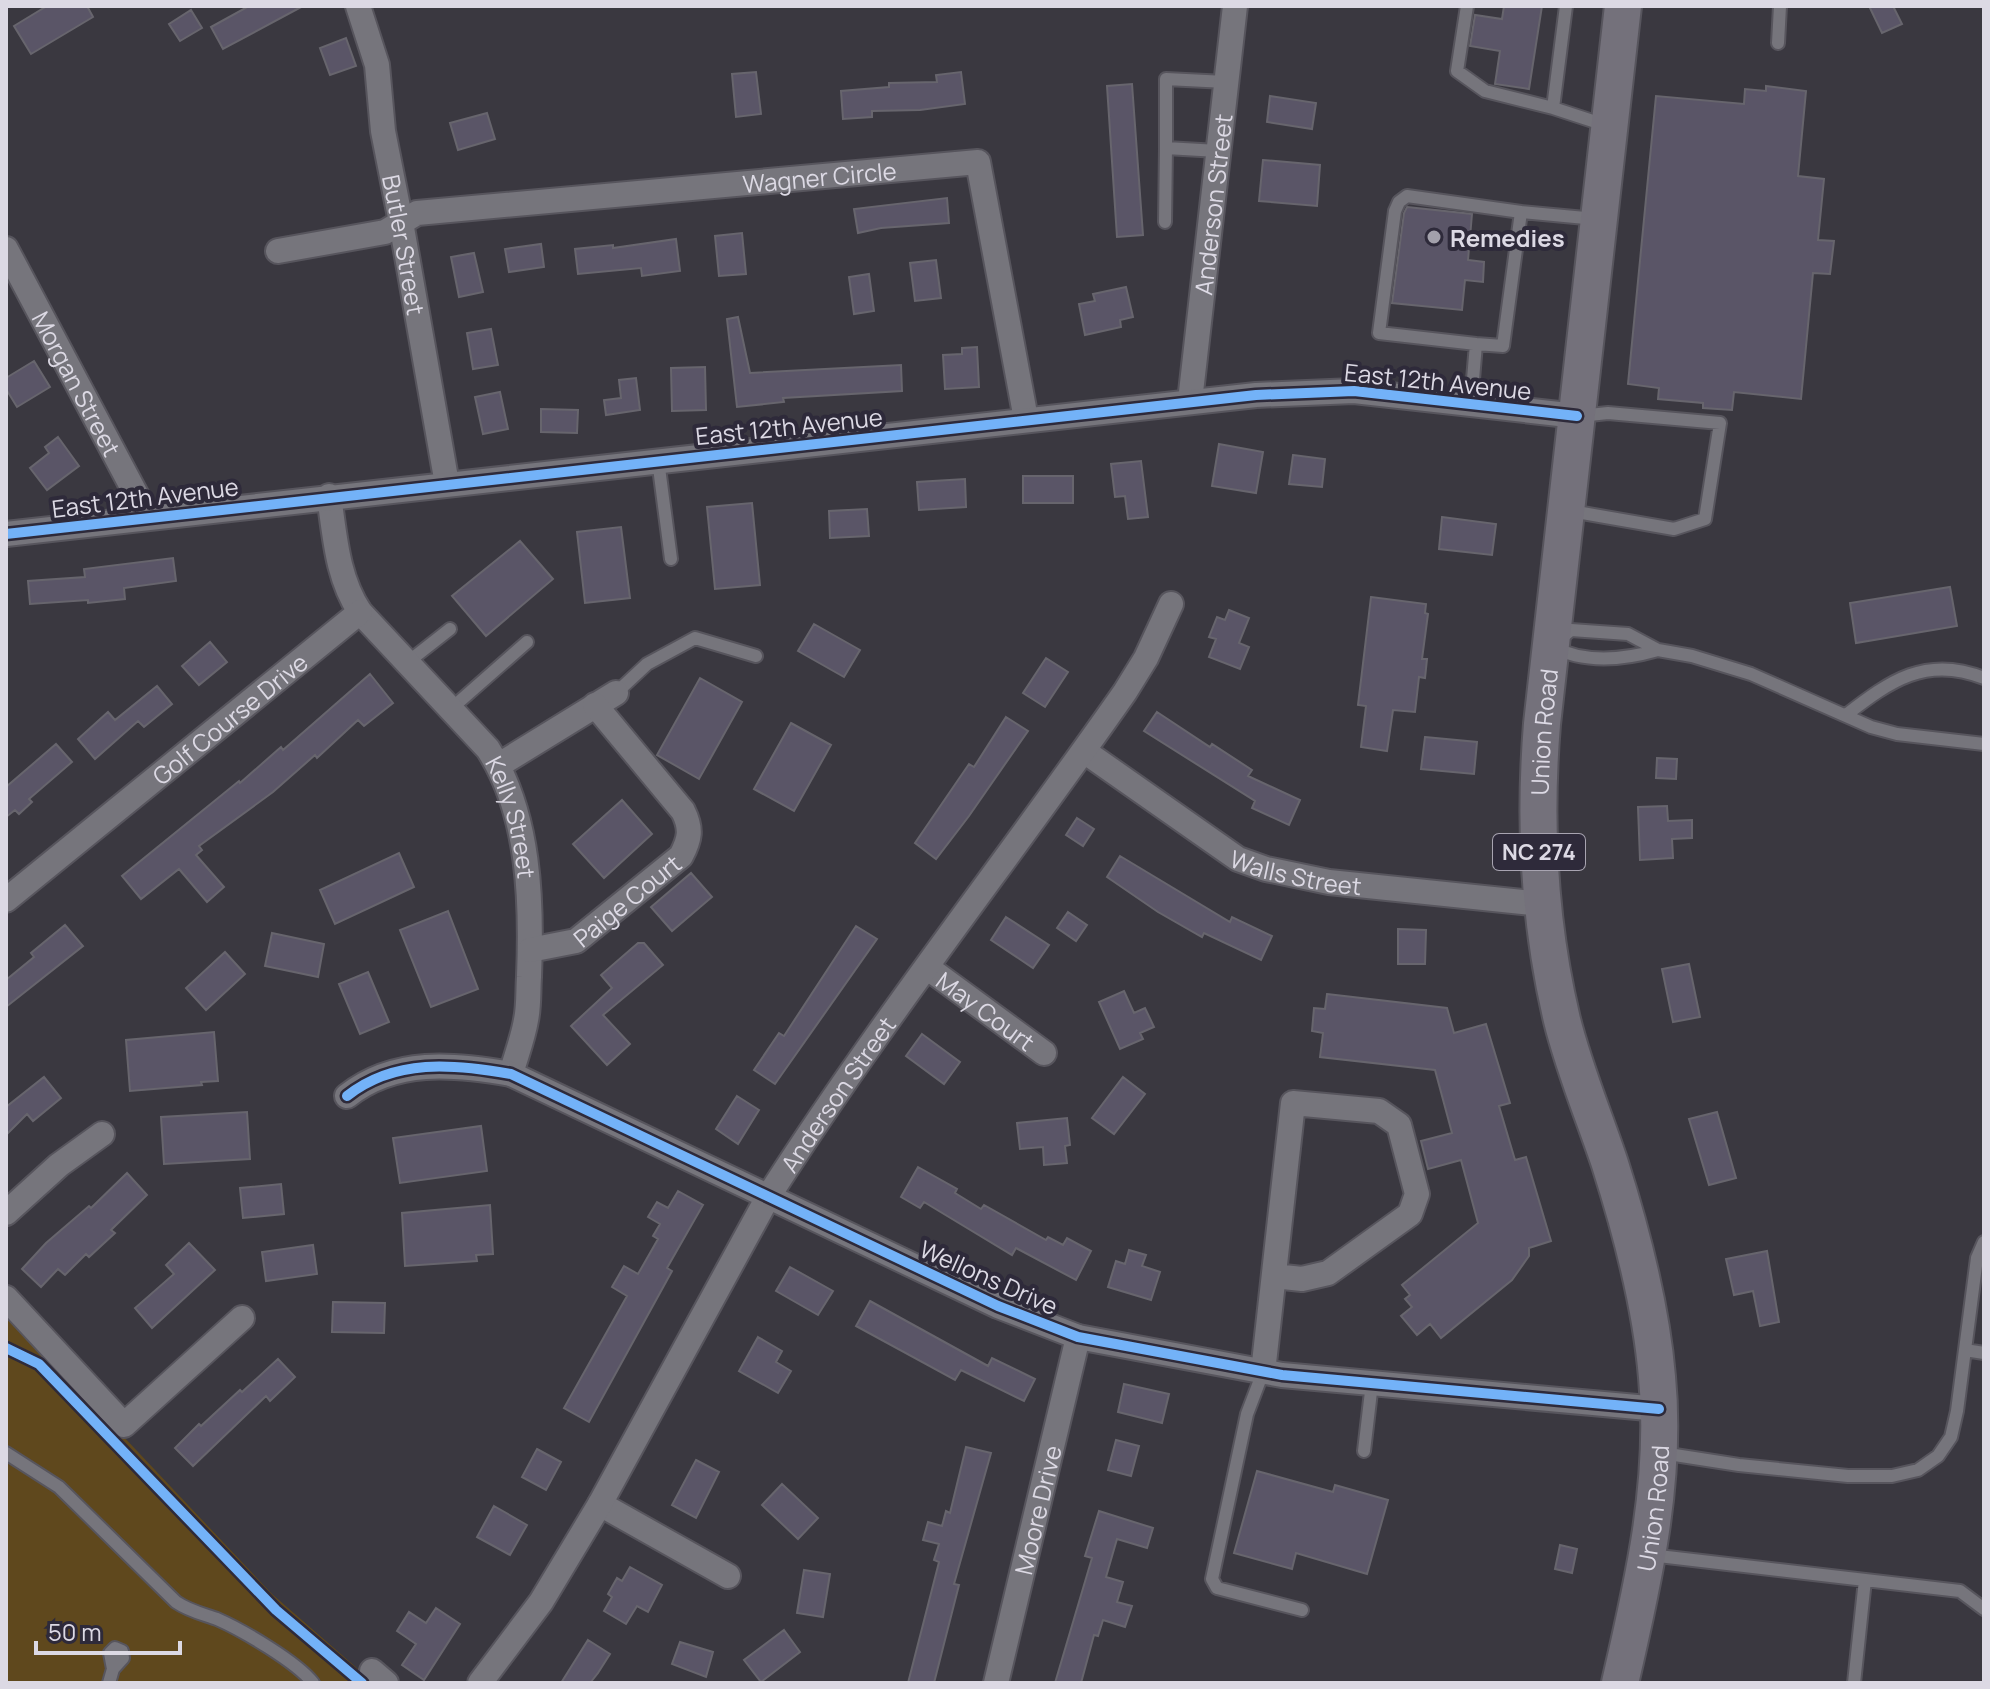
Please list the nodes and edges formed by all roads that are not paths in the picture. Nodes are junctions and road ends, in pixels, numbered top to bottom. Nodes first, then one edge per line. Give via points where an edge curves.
1 (358, 6) edge
2 (1235, 6) edge
3 (1467, 6) edge
4 (1566, 6) edge
5 (1623, 6) edge
6 (1780, 6) edge
7 (1778, 43) dead end
8 (1226, 82) junction
9 (1553, 108) junction
10 (1609, 127) junction
11 (1166, 148) junction
12 (1218, 151) junction
13 (1521, 212) junction
14 (1599, 219) junction
15 (401, 222) junction
16 (1165, 222) dead end
17 (6, 249) edge
18 (278, 251) dead end
19 (1476, 344) junction
20 (1190, 401) junction
21 (1471, 403) junction
22 (1577, 416) junction
23 (1026, 419) junction
24 (658, 460) junction
25 (447, 484) junction
26 (329, 496) junction
27 (1566, 511) junction
28 (148, 517) junction
29 (6, 534) edge
30 (671, 559) dead end
31 (1171, 604) dead end
32 (360, 612) junction
33 (450, 629) dead end
34 (527, 642) dead end
35 (1551, 646) junction
36 (1658, 650) junction
37 (756, 656) dead end
38 (408, 662) junction
39 (1984, 678) edge
40 (616, 693) joint
41 (595, 705) junction
42 (452, 708) junction
43 (1846, 715) junction
44 (1984, 744) edge
45 (1084, 751) junction
46 (499, 765) junction
47 (6, 900) edge
48 (1542, 904) junction
49 (530, 950) junction
50 (928, 968) junction
51 (1044, 1053) dead end
52 (511, 1074) junction
53 (347, 1096) dead end
54 (102, 1134) dead end
55 (768, 1197) junction
56 (6, 1213) edge
57 (1984, 1242) edge
58 (1274, 1276) junction
59 (1978, 1288) edge
60 (6, 1298) edge
61 (242, 1318) dead end
62 (1078, 1337) junction
63 (1965, 1350) junction
64 (1984, 1353) edge
65 (1263, 1372) junction
66 (1372, 1383) junction
67 (1659, 1409) junction
68 (1364, 1451) dead end
69 (6, 1453) edge
70 (1658, 1453) junction
71 (600, 1504) junction
72 (1647, 1555) junction
73 (728, 1576) dead end
74 (1865, 1580) junction
75 (1984, 1609) edge
76 (1302, 1610) dead end
77 (113, 1669) dead end
78 (109, 1683) edge
79 (313, 1683) edge
80 (480, 1683) edge
81 (996, 1683) edge
82 (1620, 1683) edge
83 (1854, 1683) edge

1 - 15 street, Butler Street via 377,65 383,131
2 - 8 street, Anderson Street
3 - 9 lane via 1457,71 1485,91
4 - 9 lane
5 - 10 main road, Union Road / NC 274
6 - 7 lane
8 - 11 lane via 1166,79
8 - 12 street, Anderson Street
9 - 10 lane
10 - 14 main road, Union Road / NC 274
11 - 12 lane
11 - 16 lane
12 - 20 street, Anderson Street
13 - 14 lane
13 - 19 lane via 1503,346
13 - 19 lane via 1407,196 1395,211 1379,333
14 - 22 main road, Union Road / NC 274
15 - 18 street via 385,232
15 - 23 street, Wagner Circle via 417,213 978,162
15 - 25 street, Butler Street
17 - 28 street, Morgan Street
19 - 21 lane
20 - 21 street, East 12th Avenue via 1354,391
20 - 23 street, East 12th Avenue
21 - 22 street, East 12th Avenue
22 - 27 main road, Union Road / NC 274
22 - 27 lane via 1608,413 1720,423 1705,519 1674,529
23 - 24 street, East 12th Avenue
24 - 25 street, East 12th Avenue
24 - 30 lane
25 - 26 street, East 12th Avenue
26 - 28 street, East 12th Avenue
26 - 32 street via 341,576
27 - 35 main road, Union Road / NC 274
28 - 29 street, East 12th Avenue
31 - 45 street, Anderson Street via 1146,658
32 - 38 street, Kelly Street
32 - 47 street, Golf Course Drive
33 - 38 lane
34 - 42 lane
35 - 36 lane via 1568,655 1626,659
35 - 36 lane via 1571,630 1628,634
35 - 48 main road, Union Road / NC 274 via 1539,761
36 - 43 lane via 1751,674
37 - 40 lane via 695,638 647,664
38 - 42 street, Kelly Street
39 - 43 lane via 1947,670 1922,672 1884,686
40 - 41 street
41 - 46 street
41 - 49 street, Paige Court via 683,811 690,825 689,841 681,856 576,941
42 - 46 street, Kelly Street
43 - 44 lane via 1897,734
45 - 48 street, Walls Street via 1238,859 1266,869 1329,882
45 - 50 street, Anderson Street
46 - 49 street, Kelly Street via 518,818
48 - 67 main road, Union Road / NC 274 via 1562,1021 1610,1163 1646,1299
49 - 52 street, Kelly Street via 527,1019
50 - 51 street, May Court
50 - 55 street, Anderson Street
52 - 53 street, Wellons Drive via 464,1066 419,1067 366,1081
52 - 55 street, Wellons Drive
54 - 56 street
55 - 62 street, Wellons Drive via 998,1306
55 - 71 street, Anderson Street
57 - 59 lane via 1977,1258
58 - 58 street via 1293,1103 1379,1111 1399,1125 1417,1194 1410,1214 1328,1273 1302,1279
58 - 65 street
59 - 63 lane
60 - 61 street via 124,1425
62 - 65 street, Wellons Drive
62 - 81 street, Moore Drive
63 - 64 lane
63 - 70 lane via 1951,1437 1938,1456 1918,1470 1848,1476
65 - 66 street, Wellons Drive
65 - 76 lane via 1247,1414 1212,1579 1217,1588
66 - 67 street, Wellons Drive
66 - 68 lane
67 - 70 main road, Union Road / NC 274
69 - 79 lane via 59,1487 176,1602 242,1632
70 - 72 main road, Union Road / NC 274
71 - 73 street
71 - 80 street, Anderson Street via 541,1602
72 - 74 lane
72 - 82 main road, Union Road / NC 274
74 - 75 lane via 1960,1591
74 - 83 lane
77 - 78 lane

